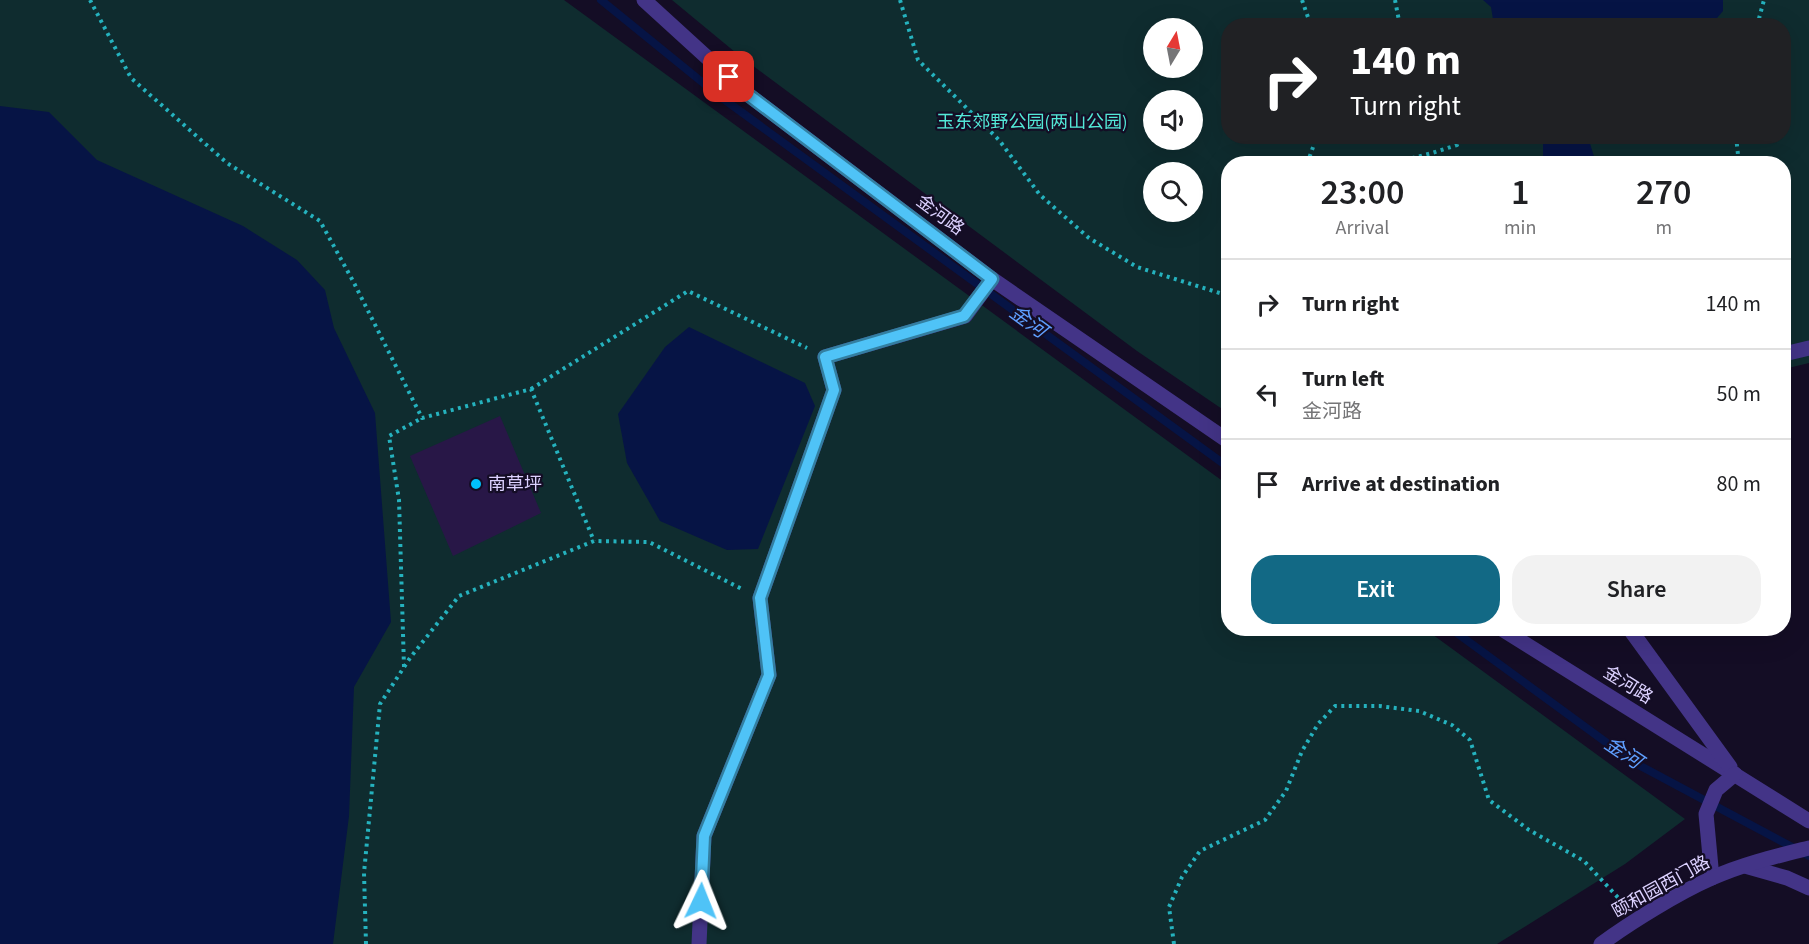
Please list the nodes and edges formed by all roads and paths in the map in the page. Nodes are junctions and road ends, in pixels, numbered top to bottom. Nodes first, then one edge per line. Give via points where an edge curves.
1 (90, 0) edge
2 (645, 0) edge
3 (900, 0) edge
4 (1302, 0) edge
5 (1395, 0) edge
6 (1764, 0) edge
7 (1308, 18) edge
8 (1398, 18) edge
9 (1759, 18) edge
10 (1457, 144) edge
11 (1421, 156) edge
12 (991, 280) junction
13 (1221, 293) edge
14 (1809, 348) edge
15 (1791, 352) edge
16 (825, 357) junction
17 (531, 389) junction
18 (422, 418) junction
19 (1221, 436) edge
20 (594, 541) junction
21 (760, 598) junction
22 (1513, 636) edge
23 (1635, 636) edge
24 (404, 668) junction
25 (1735, 774) junction
26 (1809, 820) edge
27 (1809, 848) edge
28 (1745, 866) junction
29 (1712, 878) junction
30 (1809, 888) edge
31 (1639, 920) junction
32 (366, 944) edge
33 (699, 944) edge
34 (1174, 944) edge
35 (1601, 944) edge

1 - 18 path via 131,78 227,163 320,221
2 - 12 street, 金河路 via 746,93
3 - 13 path via 918,60 999,140 1040,195 1089,238 1137,267
4 - 7 path
5 - 8 path
6 - 9 path
10 - 11 path
12 - 16 street via 964,316
12 - 19 street, 金河路
14 - 15 street
16 - 17 path via 688,291
16 - 21 street via 834,390
17 - 18 path
17 - 20 path
18 - 24 path via 389,436 399,500
20 - 21 path via 649,542
20 - 24 path via 459,596
21 - 33 street via 769,675 704,836
22 - 25 street, 金河路
23 - 25 street
24 - 32 path via 380,704 364,873
25 - 26 street, 金河路
25 - 29 street via 1716,790 1706,814
27 - 28 street, 颐和园西门路
28 - 29 street, 颐和园西门路
28 - 30 street
29 - 31 street, 颐和园西门路
31 - 34 path via 1584,861 1529,830 1489,800 1470,740 1452,725 1419,711 1335,706 1318,724 1286,791 1265,820 1200,851 1182,877 1169,908
31 - 35 street, 颐和园西门路

